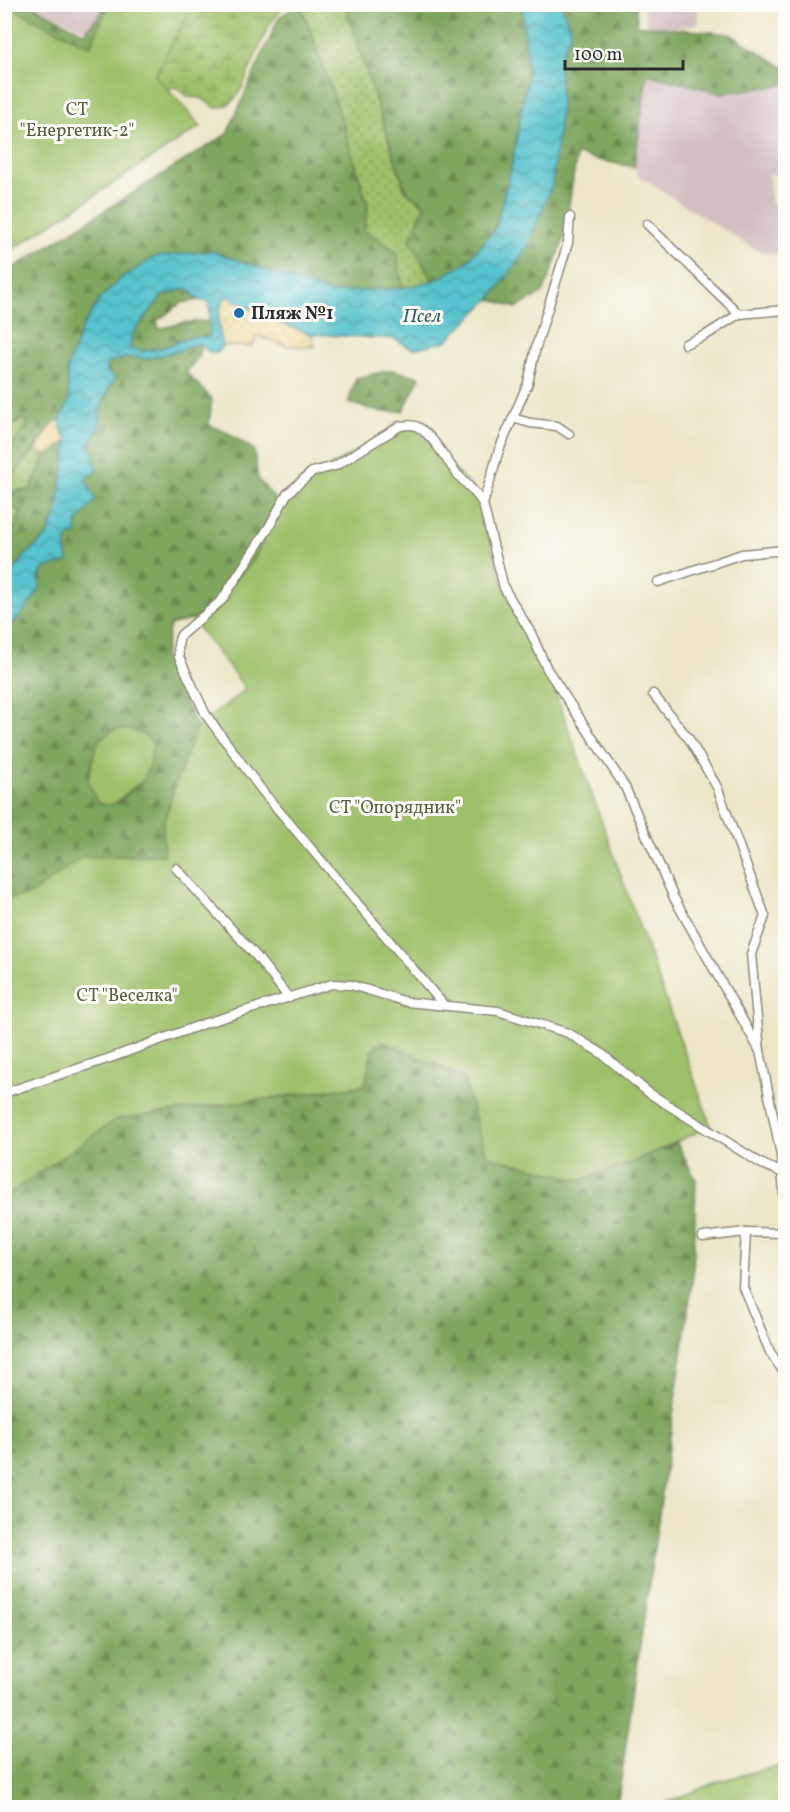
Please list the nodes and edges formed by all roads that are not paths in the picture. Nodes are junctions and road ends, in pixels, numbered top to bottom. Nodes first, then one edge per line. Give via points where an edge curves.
1 (570, 217) dead end
2 (647, 224) dead end
3 (786, 310) edge
4 (739, 314) junction
5 (685, 344) dead end
6 (513, 418) junction
7 (569, 434) dead end
8 (483, 504) junction
9 (786, 550) edge
10 (658, 582) dead end
11 (653, 694) dead end
12 (176, 868) dead end
13 (289, 998) junction
14 (443, 1004) junction
15 (760, 1050) junction
16 (4, 1093) edge
17 (781, 1172) junction
18 (786, 1220) edge
19 (746, 1232) junction
20 (786, 1233) edge
21 (703, 1237) dead end
22 (786, 1379) edge

1 - 6 street via 568,243 528,383
2 - 4 street
3 - 4 street
4 - 5 street
6 - 7 street via 556,426
6 - 8 street
8 - 14 street via 420,428 400,426 335,466 312,472 287,494 222,600 181,635 178,643 179,657 206,715 263,792
8 - 15 street via 504,588 547,669 626,787 674,898
9 - 10 street via 742,554
11 - 15 street via 689,739 717,787 765,916 751,954
12 - 13 street via 273,975
13 - 14 street via 332,984 406,1002
13 - 16 street
14 - 17 street via 498,1011 568,1033 601,1053 649,1093
15 - 17 street
17 - 18 street
19 - 20 street
19 - 21 street
19 - 22 street via 743,1287 770,1352

